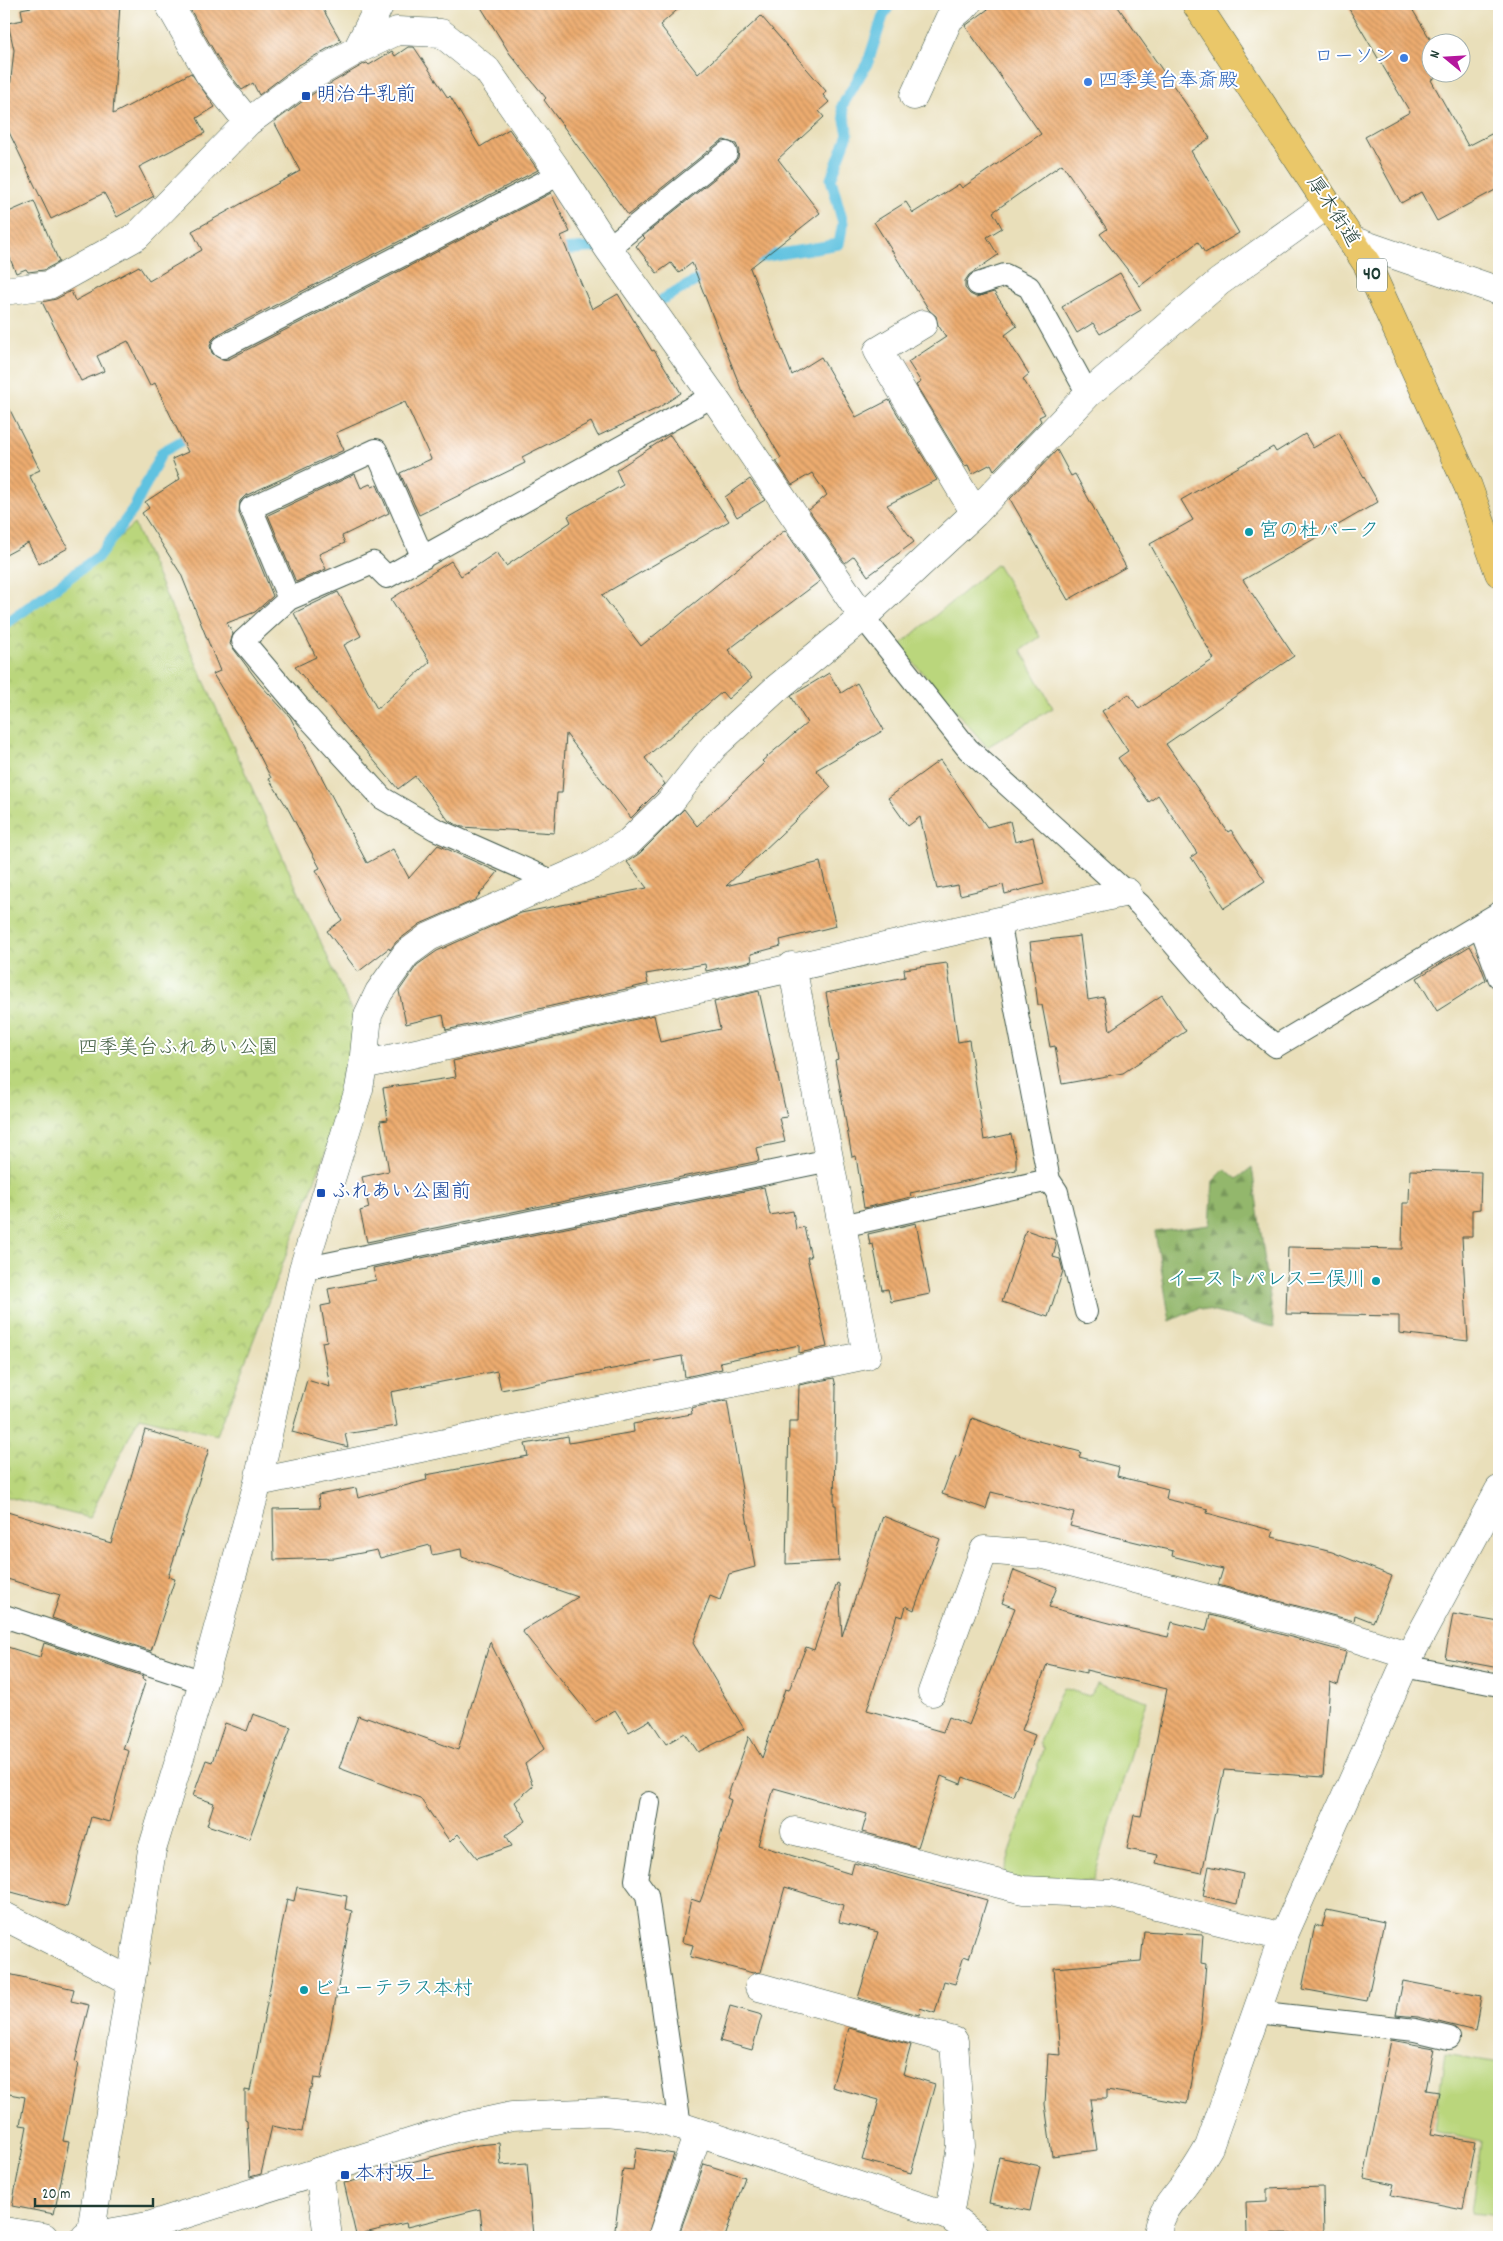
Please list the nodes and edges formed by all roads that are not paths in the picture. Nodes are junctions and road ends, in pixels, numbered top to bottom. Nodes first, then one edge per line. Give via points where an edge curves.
1 (169, 4) edge
2 (380, 4) edge
3 (967, 4) edge
4 (1196, 4) edge
5 (357, 50) junction
6 (914, 96) dead end
7 (248, 122) junction
8 (726, 153) dead end
9 (560, 174) junction
10 (1328, 205) junction
11 (1352, 240) junction
12 (608, 248) junction
13 (978, 284) dead end
14 (1499, 291) edge
15 (8, 295) edge
16 (923, 324) dead end
17 (224, 347) dead end
18 (1088, 394) junction
19 (713, 396) junction
20 (975, 513) junction
21 (423, 558) junction
22 (1499, 572) edge
23 (289, 599) junction
24 (863, 617) junction
25 (552, 881) junction
26 (1127, 892) junction
27 (1499, 913) edge
28 (999, 921) junction
29 (1480, 925) junction
30 (792, 966) junction
31 (1499, 977) edge
32 (363, 1065) junction
33 (830, 1160) junction
34 (1049, 1180) junction
35 (842, 1226) junction
36 (303, 1269) junction
37 (1086, 1312) dead end
38 (258, 1482) junction
39 (1499, 1490) edge
40 (4, 1616) edge
41 (1408, 1661) junction
42 (203, 1682) junction
43 (1499, 1685) edge
44 (932, 1692) dead end
45 (649, 1804) dead end
46 (795, 1831) dead end
47 (4, 1916) edge
48 (1283, 1937) junction
49 (131, 1981) junction
50 (759, 1987) dead end
51 (1257, 2012) junction
52 (1449, 2038) dead end
53 (689, 2130) junction
54 (319, 2171) junction
55 (949, 2216) junction
56 (4, 2231) edge
57 (44, 2237) edge
58 (85, 2237) edge
59 (90, 2237) edge
60 (328, 2237) edge
61 (662, 2237) edge
62 (976, 2237) edge
63 (1157, 2237) edge

1 - 7 street via 209,74
2 - 5 street
3 - 6 street via 949,19
4 - 10 main road, 厚木街道 / 40
5 - 7 street via 305,80
5 - 9 street via 397,31 441,33 487,70
7 - 15 street via 137,236 49,285
8 - 12 lane
9 - 12 street
9 - 17 lane
10 - 11 main road, 厚木街道 / 40
10 - 18 street via 1219,282
11 - 14 street
11 - 22 main road, 厚木街道 / 40 via 1468,486
12 - 19 street
13 - 18 lane via 1005,275 1029,287
16 - 20 street via 878,351
18 - 20 street
19 - 21 lane
19 - 24 street
20 - 24 street
21 - 23 lane via 387,577 373,563
21 - 23 lane via 376,450 251,508
23 - 25 lane via 243,640 382,798 435,829
24 - 25 street via 777,688 714,746 670,802 629,842 592,865
24 - 26 lane via 968,749
25 - 32 street via 429,937 406,954 379,992 368,1015
26 - 28 street
26 - 29 lane via 1232,1012 1276,1046
27 - 29 lane
28 - 30 street
28 - 34 lane
29 - 31 lane
30 - 32 street
30 - 33 street
32 - 36 street via 359,1089
33 - 35 street
33 - 36 lane
34 - 35 lane
34 - 37 lane via 1057,1192
35 - 38 street via 867,1354
36 - 38 street
38 - 42 street
39 - 41 street
40 - 42 lane
41 - 43 lane
41 - 44 street via 1339,1633 1044,1555 984,1550
41 - 48 street
42 - 49 street via 152,1850
45 - 53 lane via 636,1880 647,1894
46 - 48 street via 1023,1890 1112,1894
47 - 49 street
48 - 51 street
49 - 59 street
50 - 55 street via 954,2041 961,2146
51 - 52 lane via 1415,2030
51 - 63 street via 1209,2147 1190,2178 1166,2206
53 - 54 street via 645,2116 605,2112 512,2116 456,2128
53 - 55 street
53 - 61 street
54 - 59 street via 148,2226
54 - 60 street
55 - 62 street
56 - 57 street
58 - 59 street

